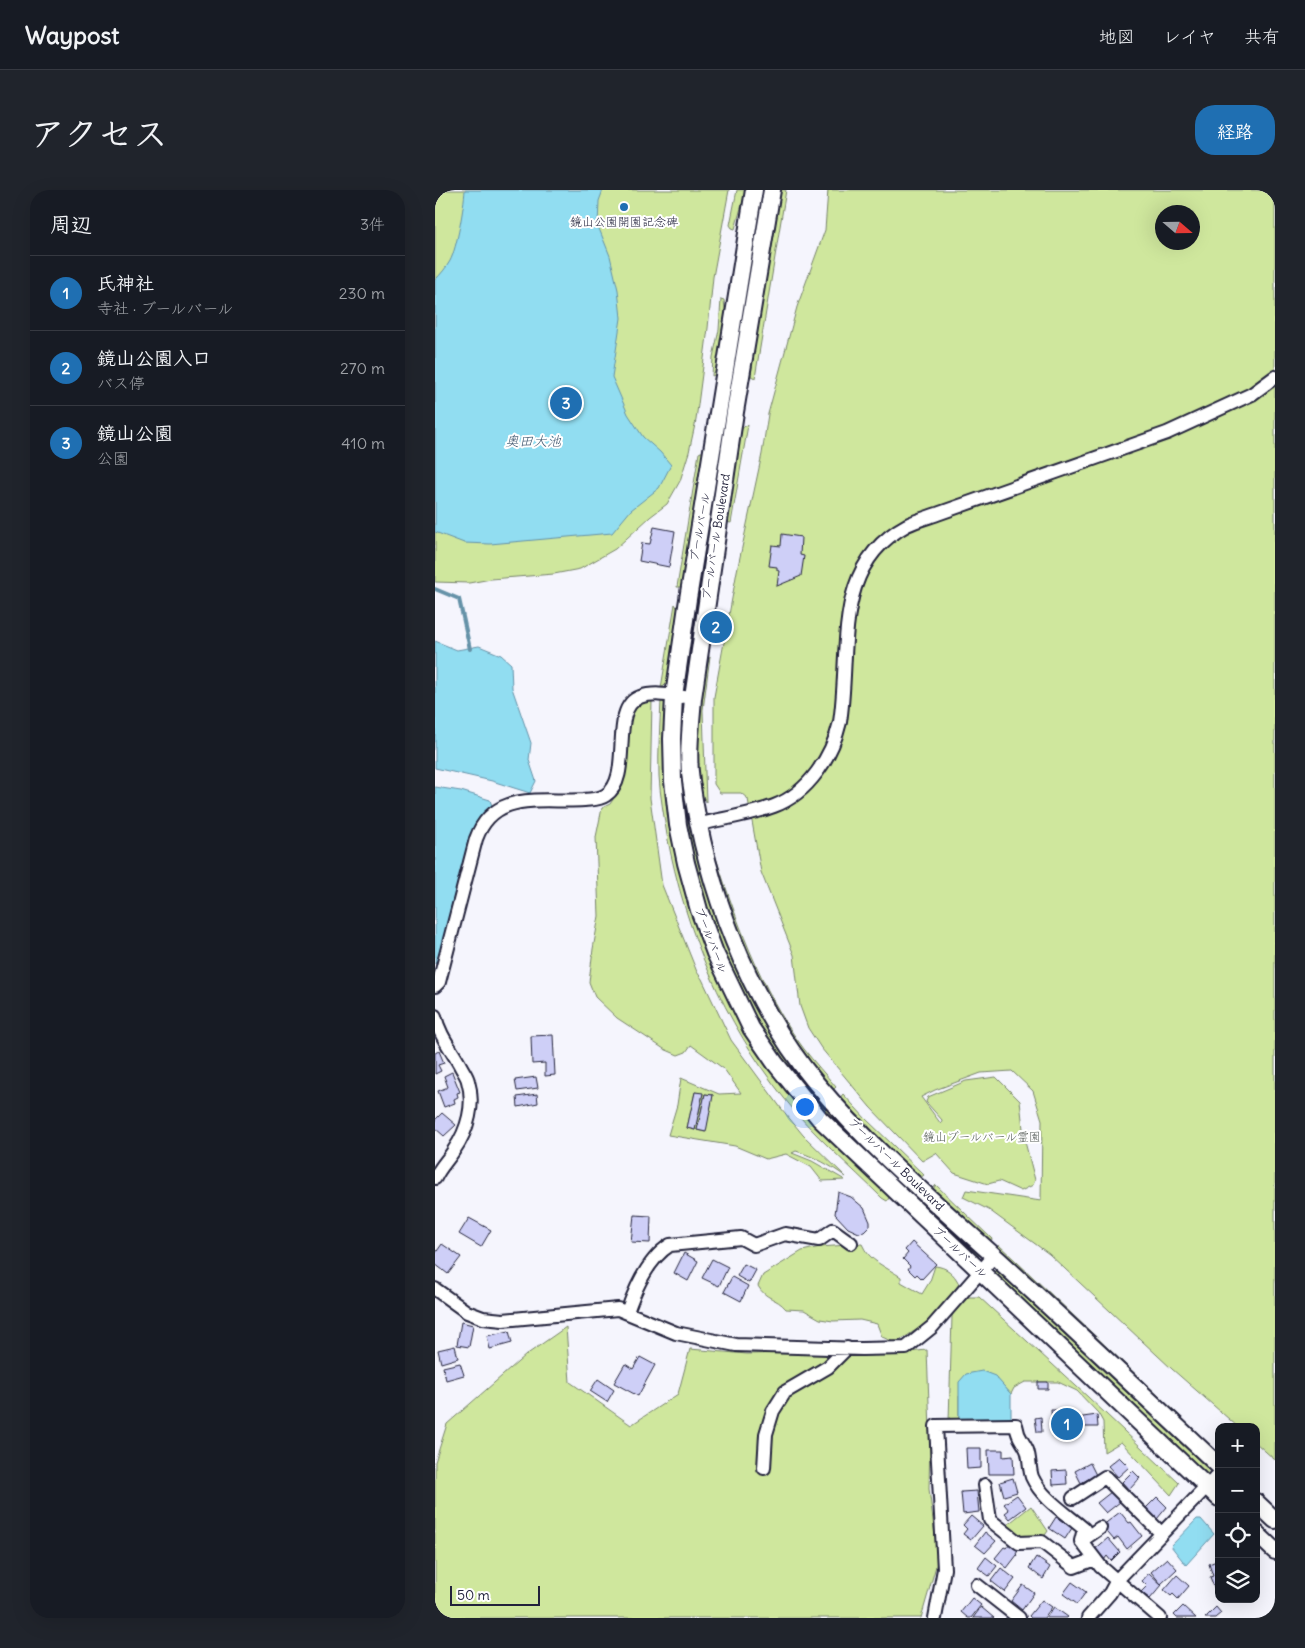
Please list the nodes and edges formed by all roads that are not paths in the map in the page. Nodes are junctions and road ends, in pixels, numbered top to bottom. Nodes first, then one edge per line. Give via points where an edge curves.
1 (753, 190) edge
2 (772, 190) edge
3 (1275, 377) edge
4 (674, 696) junction
5 (693, 698) junction
6 (700, 824) junction
7 (435, 986) edge
8 (435, 1016) edge
9 (435, 1178) edge
10 (851, 1243) dead end
11 (994, 1256) junction
12 (980, 1271) junction
13 (435, 1288) edge
14 (627, 1312) junction
15 (847, 1348) junction
16 (1215, 1462) edge
17 (764, 1468) dead end
18 (1215, 1478) edge
19 (985, 1485) dead end
20 (1206, 1486) junction
21 (1215, 1494) edge
22 (1073, 1498) dead end
23 (1260, 1506) edge
24 (1275, 1520) edge
25 (1100, 1528) dead end
26 (1161, 1533) junction
27 (1260, 1537) edge
28 (1081, 1541) junction
29 (1275, 1551) edge
30 (1095, 1559) junction
31 (1117, 1580) junction
32 (977, 1585) dead end
33 (935, 1618) edge
34 (1019, 1618) edge
35 (1088, 1618) edge
36 (1160, 1618) edge

1 - 4 street, ブールバール
2 - 5 street, ブールバール Boulevard
3 - 6 street via 1252,394 1167,433 907,525 886,540 866,561 855,583 841,722 825,760 804,786 777,806
4 - 5 street
4 - 7 street via 648,695 629,705 624,721 618,778 602,798 520,802 505,805 485,821 479,829 453,934
4 - 12 street, ブールバール via 673,781 686,863 715,953 751,1028 821,1119
5 - 6 street, ブールバール Boulevard via 691,779
6 - 11 street, ブールバール Boulevard via 724,913 742,961 759,999 784,1041 817,1084 868,1140
8 - 9 street via 438,1028 468,1080 470,1101 464,1133
10 - 14 street via 833,1230 819,1240 785,1234 754,1245 741,1238 670,1245 662,1250 641,1279
11 - 12 street
11 - 16 street, ブールバール Boulevard
12 - 15 street via 931,1327 906,1348
12 - 20 street, ブールバール
13 - 14 street via 467,1312 483,1318 503,1320 619,1309
14 - 15 street via 676,1333 737,1345
15 - 17 street via 828,1367 785,1392 773,1411 766,1434
18 - 20 street
19 - 30 street via 990,1520 1019,1543 1042,1542 1074,1567
20 - 21 street, ブールバール
20 - 26 street
22 - 26 street via 1105,1477
23 - 24 street
25 - 28 street
26 - 31 street
27 - 29 street
28 - 30 street
28 - 33 street via 1084,1529 1037,1486 1016,1425 936,1426 944,1569
30 - 31 street
31 - 35 street
31 - 36 street
32 - 34 street

